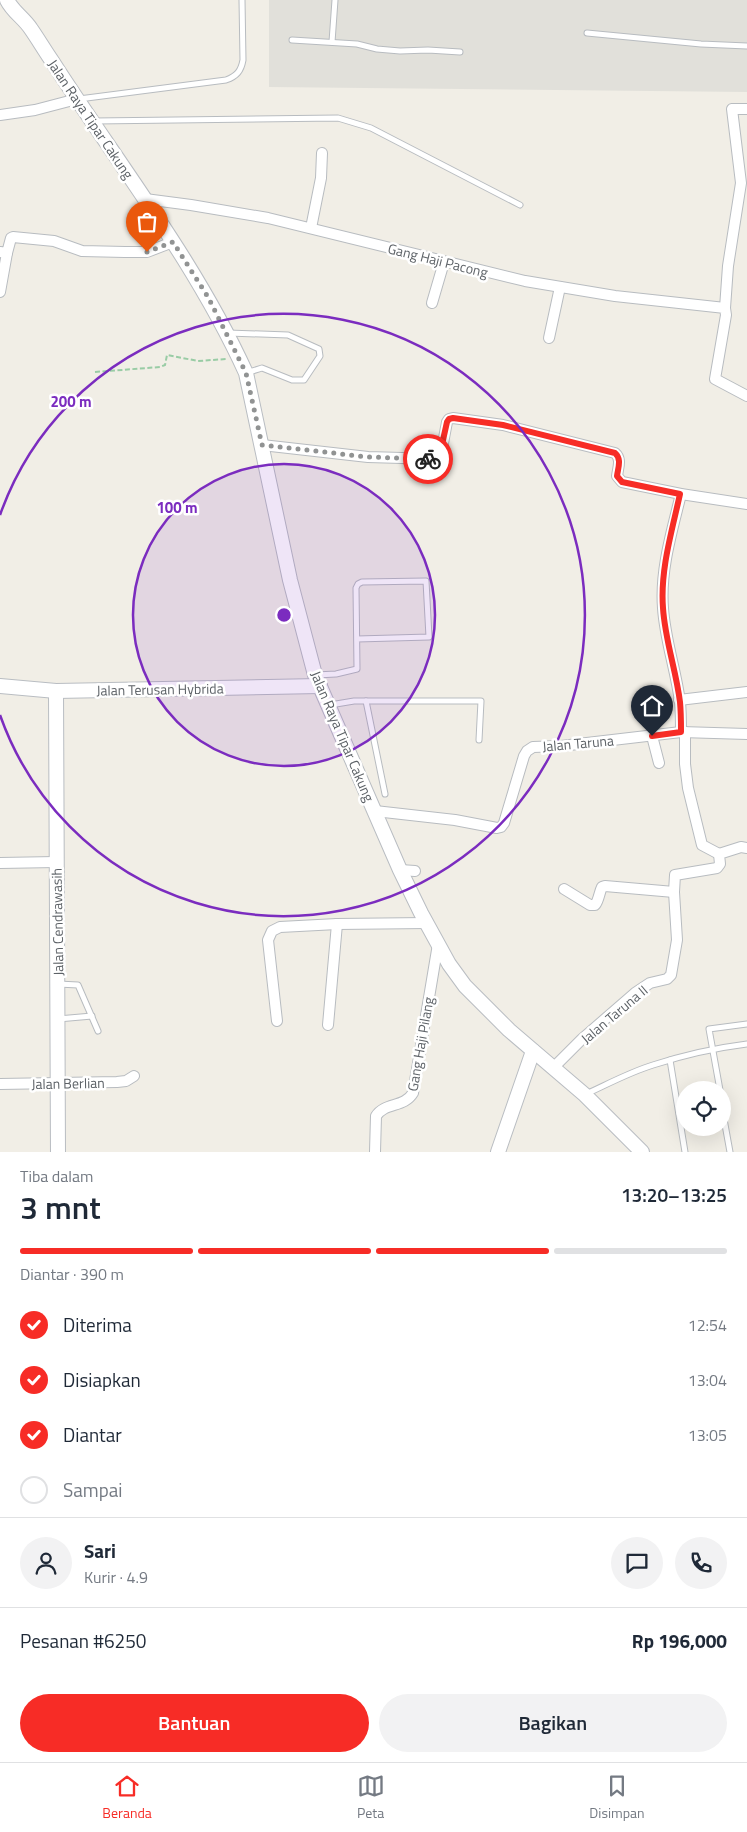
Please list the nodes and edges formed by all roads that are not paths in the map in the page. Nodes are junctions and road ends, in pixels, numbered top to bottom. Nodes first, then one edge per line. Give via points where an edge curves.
1 (7, 0) edge
2 (242, 0) edge
3 (335, 0) edge
4 (587, 33) dead end
5 (292, 40) dead end
6 (332, 42) junction
7 (747, 46) edge
8 (460, 52) dead end
9 (76, 99) junction
10 (747, 109) edge
11 (0, 115) edge
12 (92, 121) junction
13 (322, 153) dead end
14 (743, 198) edge
15 (146, 200) junction
16 (520, 205) dead end
17 (311, 228) junction
18 (173, 242) junction
19 (4, 253) edge
20 (444, 262) junction
21 (560, 287) junction
22 (0, 292) edge
23 (432, 303) dead end
24 (725, 312) junction
25 (226, 333) junction
26 (549, 338) dead end
27 (246, 373) junction
28 (747, 396) edge
29 (262, 445) junction
30 (680, 494) junction
31 (747, 504) edge
32 (357, 639) junction
33 (317, 680) junction
34 (0, 686) edge
35 (56, 691) junction
36 (747, 692) edge
37 (679, 700) junction
38 (366, 701) junction
39 (328, 705) junction
40 (683, 732) junction
41 (747, 734) edge
42 (652, 736) junction
43 (479, 740) dead end
44 (659, 763) dead end
45 (385, 794) dead end
46 (375, 811) junction
47 (747, 848) edge
48 (718, 854) junction
49 (56, 862) junction
50 (0, 863) edge
51 (400, 870) junction
52 (415, 871) dead end
53 (564, 889) dead end
54 (674, 892) junction
55 (427, 923) junction
56 (337, 924) junction
57 (438, 944) junction
58 (57, 984) junction
59 (92, 1016) junction
60 (57, 1019) junction
61 (277, 1021) dead end
62 (747, 1024) edge
63 (328, 1025) dead end
64 (98, 1031) dead end
65 (747, 1044) edge
66 (713, 1048) junction
67 (533, 1051) junction
68 (670, 1060) junction
69 (554, 1067) junction
70 (134, 1076) dead end
71 (718, 1081) edge
72 (0, 1084) edge
73 (57, 1084) junction
74 (585, 1095) junction
75 (725, 1136) edge
76 (58, 1152) edge
77 (375, 1152) edge
78 (498, 1152) edge
79 (642, 1152) edge
80 (685, 1152) edge
81 (727, 1152) edge

1 - 9 street, Jalan Raya Tipar Cakung via 31,28
2 - 9 lane via 244,60 234,77
3 - 6 lane
4 - 7 lane
5 - 6 lane
6 - 8 lane via 400,51
9 - 11 street
9 - 12 street, Jalan Raya Tipar Cakung
10 - 14 street via 732,109
12 - 15 street, Jalan Raya Tipar Cakung
12 - 16 lane via 338,118 371,128
13 - 17 street via 321,178
14 - 24 street via 728,266
15 - 17 street, Gang Haji Pacong via 192,205
15 - 18 street, Jalan Raya Tipar Cakung
17 - 20 street, Gang Haji Pacong
18 - 19 street via 147,252 130,253 82,251 54,241 13,237
18 - 25 street, Jalan Raya Tipar Cakung via 208,297
19 - 22 street
20 - 21 street, Gang Haji Pacong
20 - 23 street
21 - 24 street, Gang Haji Pacong
21 - 26 street
24 - 28 street via 715,379
25 - 27 street, Jalan Raya Tipar Cakung
25 - 27 lane via 288,335 320,352 304,380 292,380 262,368
27 - 29 street, Jalan Raya Tipar Cakung
29 - 30 street via 368,457 436,459 441,454 447,422 453,418 503,425 615,453 619,462 617,476 622,482
29 - 33 street, Jalan Raya Tipar Cakung via 290,580
30 - 31 street
30 - 37 street via 662,590
32 - 32 lane via 358,584 426,581 429,637
32 - 33 lane via 357,670
33 - 35 street, Jalan Terusan Hybrida
33 - 39 street, Jalan Raya Tipar Cakung
34 - 35 street, Jalan Terusan Hybrida
35 - 49 street, Jalan Cendrawasih
36 - 37 street
37 - 40 street
38 - 39 lane
38 - 43 lane via 481,701
38 - 45 lane
39 - 46 street, Jalan Raya Tipar Cakung
40 - 41 street, Jalan Taruna
40 - 42 street, Jalan Taruna
40 - 48 street via 688,788 702,845
42 - 44 street
42 - 46 street, Jalan Taruna via 527,750 501,827
46 - 51 street, Jalan Raya Tipar Cakung
47 - 48 street
48 - 54 street, Jalan Taruna II via 720,864 717,868 674,874
49 - 50 street
49 - 58 street, Jalan Cendrawasih
51 - 52 street
51 - 55 street, Jalan Raya Tipar Cakung
53 - 54 street via 590,905 598,902 600,890 605,886
54 - 69 street, Jalan Taruna II via 677,940 671,975 635,993
55 - 56 street
55 - 57 street, Jalan Raya Tipar Cakung
56 - 61 street via 280,927 269,935
56 - 63 street
57 - 67 street, Jalan Raya Tipar Cakung via 465,986
57 - 77 street, Gang Haji Pilang via 413,1093 403,1103 382,1108 376,1116
58 - 59 lane via 78,986
58 - 60 street, Jalan Cendrawasih
59 - 60 lane
59 - 64 lane
60 - 73 street, Jalan Cendrawasih
62 - 66 lane via 709,1029
65 - 66 lane
66 - 68 lane
66 - 71 lane
67 - 69 street, Jalan Raya Tipar Cakung
67 - 78 street
68 - 74 lane
68 - 80 lane
69 - 74 street, Jalan Raya Tipar Cakung
70 - 73 street, Jalan Berlian via 121,1082
72 - 73 street, Jalan Berlian
73 - 76 street, Jalan Cendrawasih
74 - 79 street, Jalan Raya Tipar Cakung
75 - 81 lane

